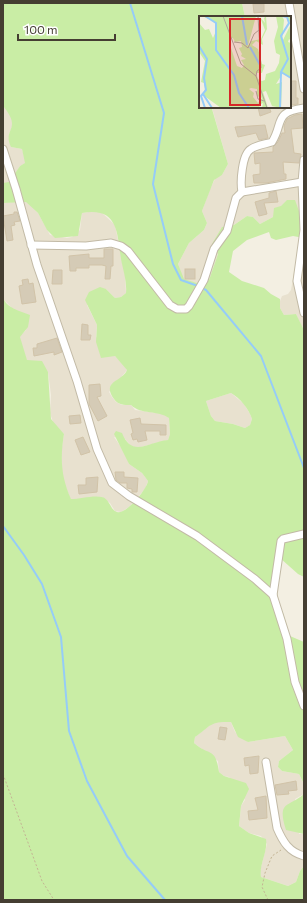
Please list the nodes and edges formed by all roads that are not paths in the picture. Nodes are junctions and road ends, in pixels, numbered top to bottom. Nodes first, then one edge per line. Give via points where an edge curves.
1 (289, 3) edge
2 (304, 89) edge
3 (304, 108) edge
4 (3, 150) edge
5 (304, 160) edge
6 (302, 182) junction
7 (242, 192) junction
8 (31, 244) junction
9 (304, 313) edge
10 (304, 534) edge
11 (273, 595) junction
12 (304, 706) edge
13 (266, 762) dead end
14 (304, 856) edge

1 - 2 street
3 - 7 street via 293,110 281,117 272,142 249,149 244,156
4 - 8 street
5 - 6 street
6 - 7 street
6 - 9 street via 304,230 296,281
7 - 8 street via 236,198 227,230 214,249 204,280 186,308 177,309 170,305 128,251 121,246 111,243 69,246
8 - 11 street via 97,449 112,483 129,496 197,536
10 - 11 street via 283,539 281,542
11 - 12 street via 287,639 295,682
13 - 14 street via 277,828 286,846

